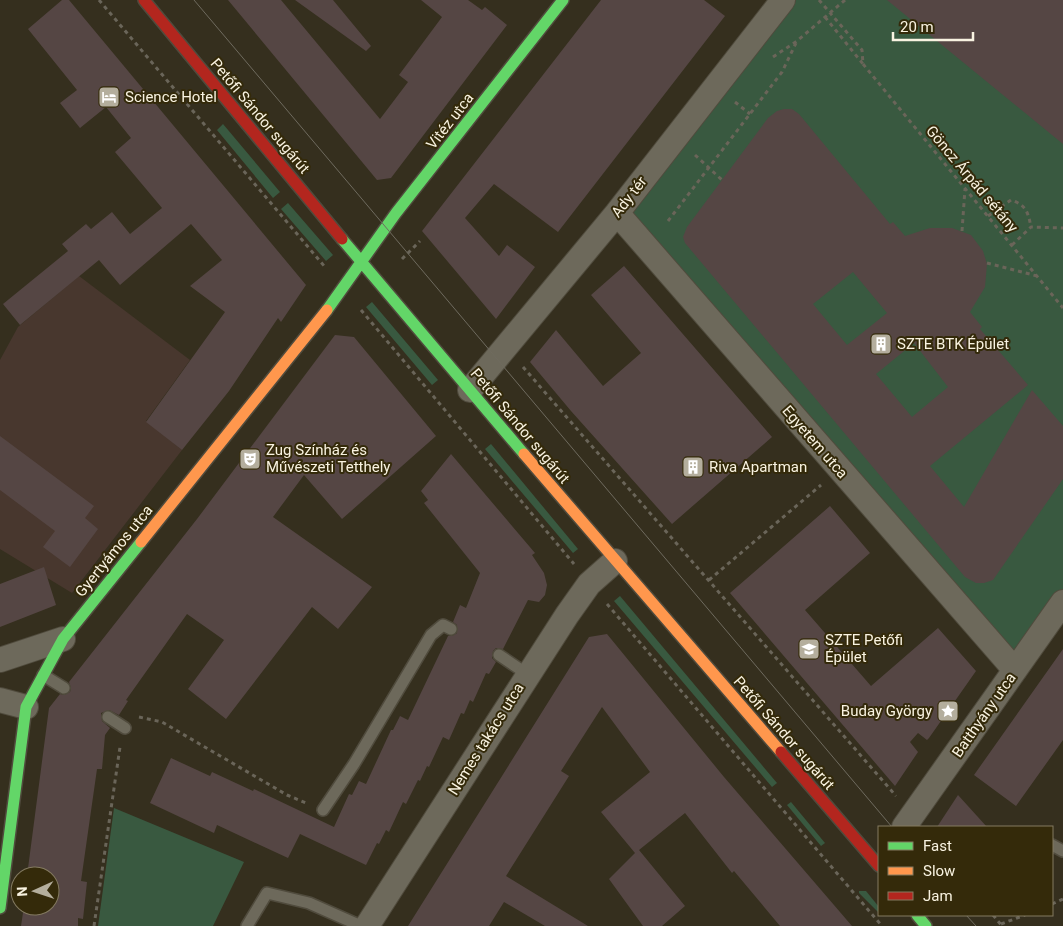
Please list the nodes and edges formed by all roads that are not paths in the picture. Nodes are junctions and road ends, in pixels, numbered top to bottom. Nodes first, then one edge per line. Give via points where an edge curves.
1 (144, 0) edge
2 (564, 0) edge
3 (783, 0) edge
4 (617, 213) junction
5 (362, 262) junction
6 (470, 390) junction
7 (615, 561) junction
8 (1063, 602) edge
9 (451, 629) dead end
10 (63, 639) junction
11 (500, 655) dead end
12 (0, 660) edge
13 (1015, 670) junction
14 (527, 674) junction
15 (43, 675) junction
16 (64, 688) dead end
17 (0, 700) edge
18 (26, 707) junction
19 (108, 717) dead end
20 (125, 728) road end
21 (323, 810) dead end
22 (908, 821) edge
23 (877, 859) edge
24 (0, 908) edge
25 (918, 916) edge
26 (247, 926) edge
27 (361, 926) edge
28 (367, 926) edge
29 (926, 926) edge

1 - 5 street, Petőfi Sándor sugárút
2 - 5 street, Vitéz utca via 396,213
3 - 4 street, Ady tér
4 - 6 street, Ady tér
4 - 13 street, Egyetem utca
5 - 6 street, Petőfi Sándor sugárút
5 - 10 street, Gyertyámos utca
6 - 7 street, Petőfi Sándor sugárút
7 - 14 street, Nemes takács utca via 590,584
7 - 23 street, Petőfi Sándor sugárút
8 - 13 street, Batthyány utca
9 - 21 lane via 443,624 431,635
10 - 12 street
10 - 15 street, Gyertyámos utca
11 - 14 lane
13 - 22 street, Batthyány utca
14 - 28 street, Nemes takács utca
15 - 16 lane
15 - 18 street, Gyertyámos utca
17 - 18 street
18 - 24 street, Gyertyámos utca
19 - 20 lane
25 - 29 street
26 - 27 lane via 267,893 309,903

